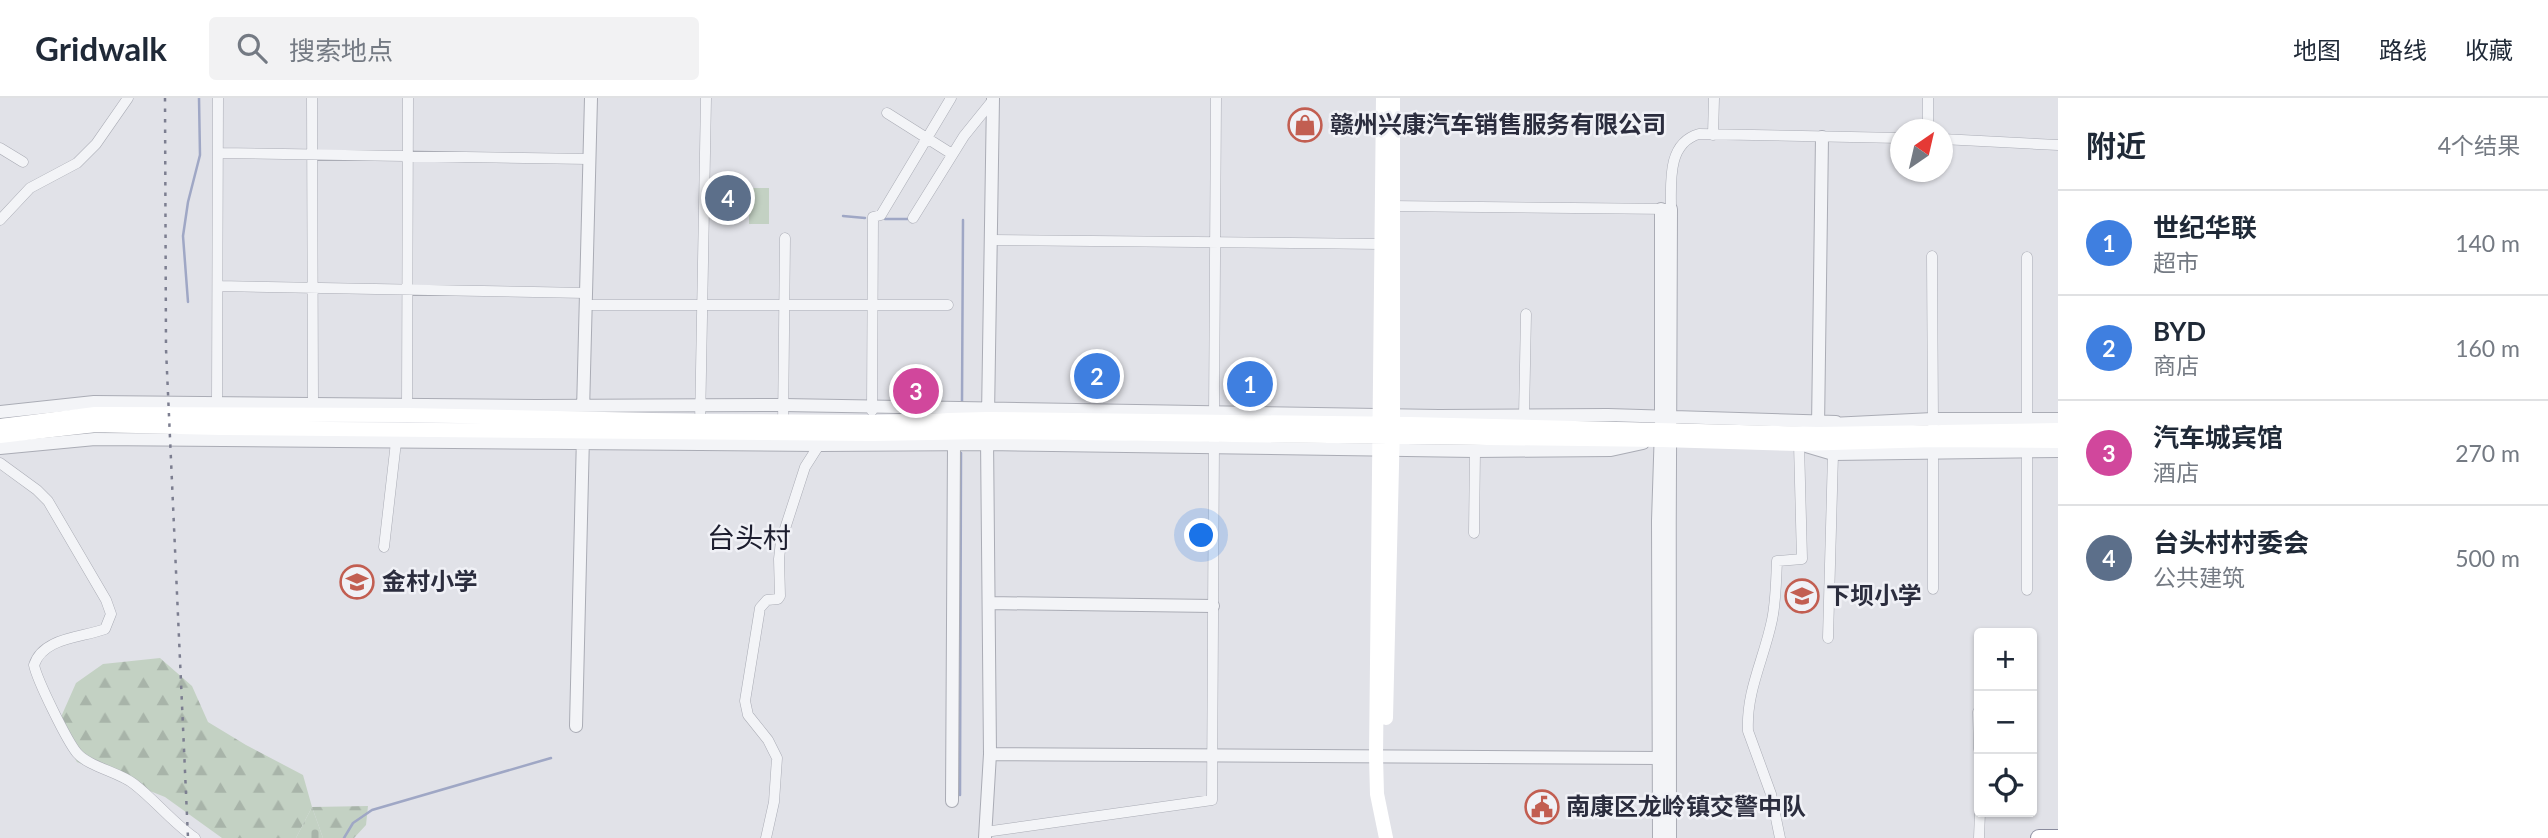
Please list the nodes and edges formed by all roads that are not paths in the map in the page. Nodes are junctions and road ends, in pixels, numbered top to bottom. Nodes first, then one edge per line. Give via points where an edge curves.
1 (128, 98) edge
2 (218, 98) edge
3 (312, 98) edge
4 (408, 98) edge
5 (591, 98) edge
6 (706, 98) edge
7 (951, 98) edge
8 (1216, 98) edge
9 (1383, 98) edge
10 (1393, 98) edge
11 (1714, 98) edge
12 (1928, 98) edge
13 (993, 99) edge
14 (887, 113) dead end
15 (1928, 119) edge
16 (1713, 135) junction
17 (926, 137) junction
18 (1822, 137) junction
19 (1890, 138) edge
20 (1953, 140) edge
21 (2058, 145) edge
22 (0, 148) edge
23 (218, 153) junction
24 (952, 154) junction
25 (312, 155) junction
26 (408, 156) junction
27 (589, 159) junction
28 (23, 162) dead end
29 (1387, 206) junction
30 (1666, 209) junction
31 (912, 218) dead end
32 (0, 220) edge
33 (785, 238) dead end
34 (991, 240) junction
35 (1215, 243) junction
36 (1382, 244) junction
37 (1932, 256) dead end
38 (2027, 257) dead end
39 (218, 286) junction
40 (313, 288) junction
41 (408, 290) junction
42 (586, 299) junction
43 (702, 305) junction
44 (784, 305) junction
45 (873, 305) junction
46 (948, 305) dead end
47 (1527, 314) dead end
48 (217, 402) junction
49 (313, 403) junction
50 (783, 405) junction
51 (872, 406) junction
52 (407, 409) junction
53 (0, 412) edge
54 (1524, 416) junction
55 (2058, 419) edge
56 (583, 425) junction
57 (0, 426) edge
58 (700, 426) junction
59 (987, 426) junction
60 (1818, 427) junction
61 (1666, 428) junction
62 (1214, 430) junction
63 (2058, 430) edge
64 (1386, 432) junction
65 (783, 433) junction
66 (872, 434) junction
67 (1933, 435) junction
68 (2027, 435) junction
69 (0, 436) edge
70 (1799, 438) junction
71 (2058, 441) edge
72 (396, 442) junction
73 (819, 445) junction
74 (954, 445) junction
75 (0, 447) edge
76 (1475, 451) junction
77 (2058, 452) edge
78 (1833, 454) junction
79 (0, 463) edge
80 (1474, 533) dead end
81 (384, 547) dead end
82 (1933, 589) dead end
83 (2027, 590) dead end
84 (989, 603) junction
85 (1213, 606) junction
86 (1828, 638) dead end
87 (576, 726) dead end
88 (990, 754) junction
89 (1212, 755) junction
90 (1380, 756) junction
91 (1660, 758) junction
92 (952, 802) dead end
93 (1980, 817) edge
94 (985, 835) edge
95 (195, 838) edge
96 (766, 838) edge
97 (1386, 838) edge
98 (1392, 838) edge
99 (1659, 838) edge
100 (1670, 838) edge
101 (1780, 838) edge
102 (1979, 838) edge
103 (2039, 838) edge
104 (2058, 838) edge

1 - 32 street via 78,163 30,188
2 - 23 street
3 - 25 street
4 - 26 street
5 - 27 street
6 - 43 street
7 - 17 street
8 - 35 street
9 - 29 main road
10 - 29 main road
11 - 16 street
12 - 15 street
13 - 24 street
13 - 34 street
14 - 17 street
16 - 18 street
16 - 30 street via 1688,137 1676,150
17 - 24 street
17 - 45 street via 881,215 873,217
18 - 19 street
18 - 60 street
20 - 21 street
22 - 28 street
23 - 25 street
23 - 39 street
24 - 31 street
25 - 26 street
25 - 40 street
26 - 27 street
26 - 41 street
27 - 42 street
29 - 30 street
29 - 36 main road
29 - 64 main road
30 - 61 street
33 - 44 street
34 - 35 street
34 - 59 street
35 - 36 street
35 - 62 street
36 - 64 main road
37 - 67 street
38 - 68 street
39 - 40 street
39 - 48 street
40 - 41 street
40 - 49 street
41 - 42 street
41 - 52 street
42 - 43 street
42 - 56 street
43 - 44 street
43 - 58 street
44 - 45 street
44 - 50 street
45 - 46 street
45 - 51 street
47 - 54 street
48 - 49 street
48 - 53 street via 94,402
49 - 52 street
50 - 51 street
50 - 58 street
50 - 65 street
51 - 59 street
51 - 66 street
52 - 56 main road
52 - 57 main road via 95,414
54 - 61 street
54 - 64 street
55 - 68 street
56 - 58 main road
56 - 58 street
56 - 69 main road via 261,429 95,425
56 - 72 street
56 - 87 street
58 - 65 main road
58 - 65 street
59 - 62 main road
59 - 62 street
59 - 66 main road
59 - 74 street
59 - 84 street
60 - 61 street
60 - 67 main road
60 - 67 street via 1836,422
60 - 70 main road
61 - 64 main road
61 - 70 main road
61 - 76 street via 1611,450
61 - 91 street via 1658,521
61 - 100 street
62 - 64 main road
62 - 64 street
62 - 85 street
63 - 68 main road
64 - 76 street
64 - 90 main road
65 - 66 main road
65 - 73 street
66 - 73 street
66 - 74 street
67 - 68 main road
67 - 68 street
67 - 70 main road
67 - 78 street
67 - 82 street
68 - 71 main road
68 - 77 street
68 - 83 street
70 - 78 street
70 - 101 street via 1802,559 1777,561 1772,622 1753,682 1748,720
72 - 75 street via 95,439
72 - 81 street
73 - 96 street via 805,467 781,541 780,596 763,603 757,616 745,701 748,715 778,758
74 - 92 street
76 - 80 street
78 - 86 street
79 - 95 street via 48,501 111,614 105,629 53,643 40,653 34,665 45,693 77,752 131,782
84 - 85 street
84 - 88 street
85 - 89 street
88 - 89 street
88 - 94 street
89 - 90 street
89 - 94 street via 1212,800
90 - 91 street
90 - 97 main road via 1377,794
90 - 98 main road
91 - 99 street
93 - 102 street
103 - 104 highway

